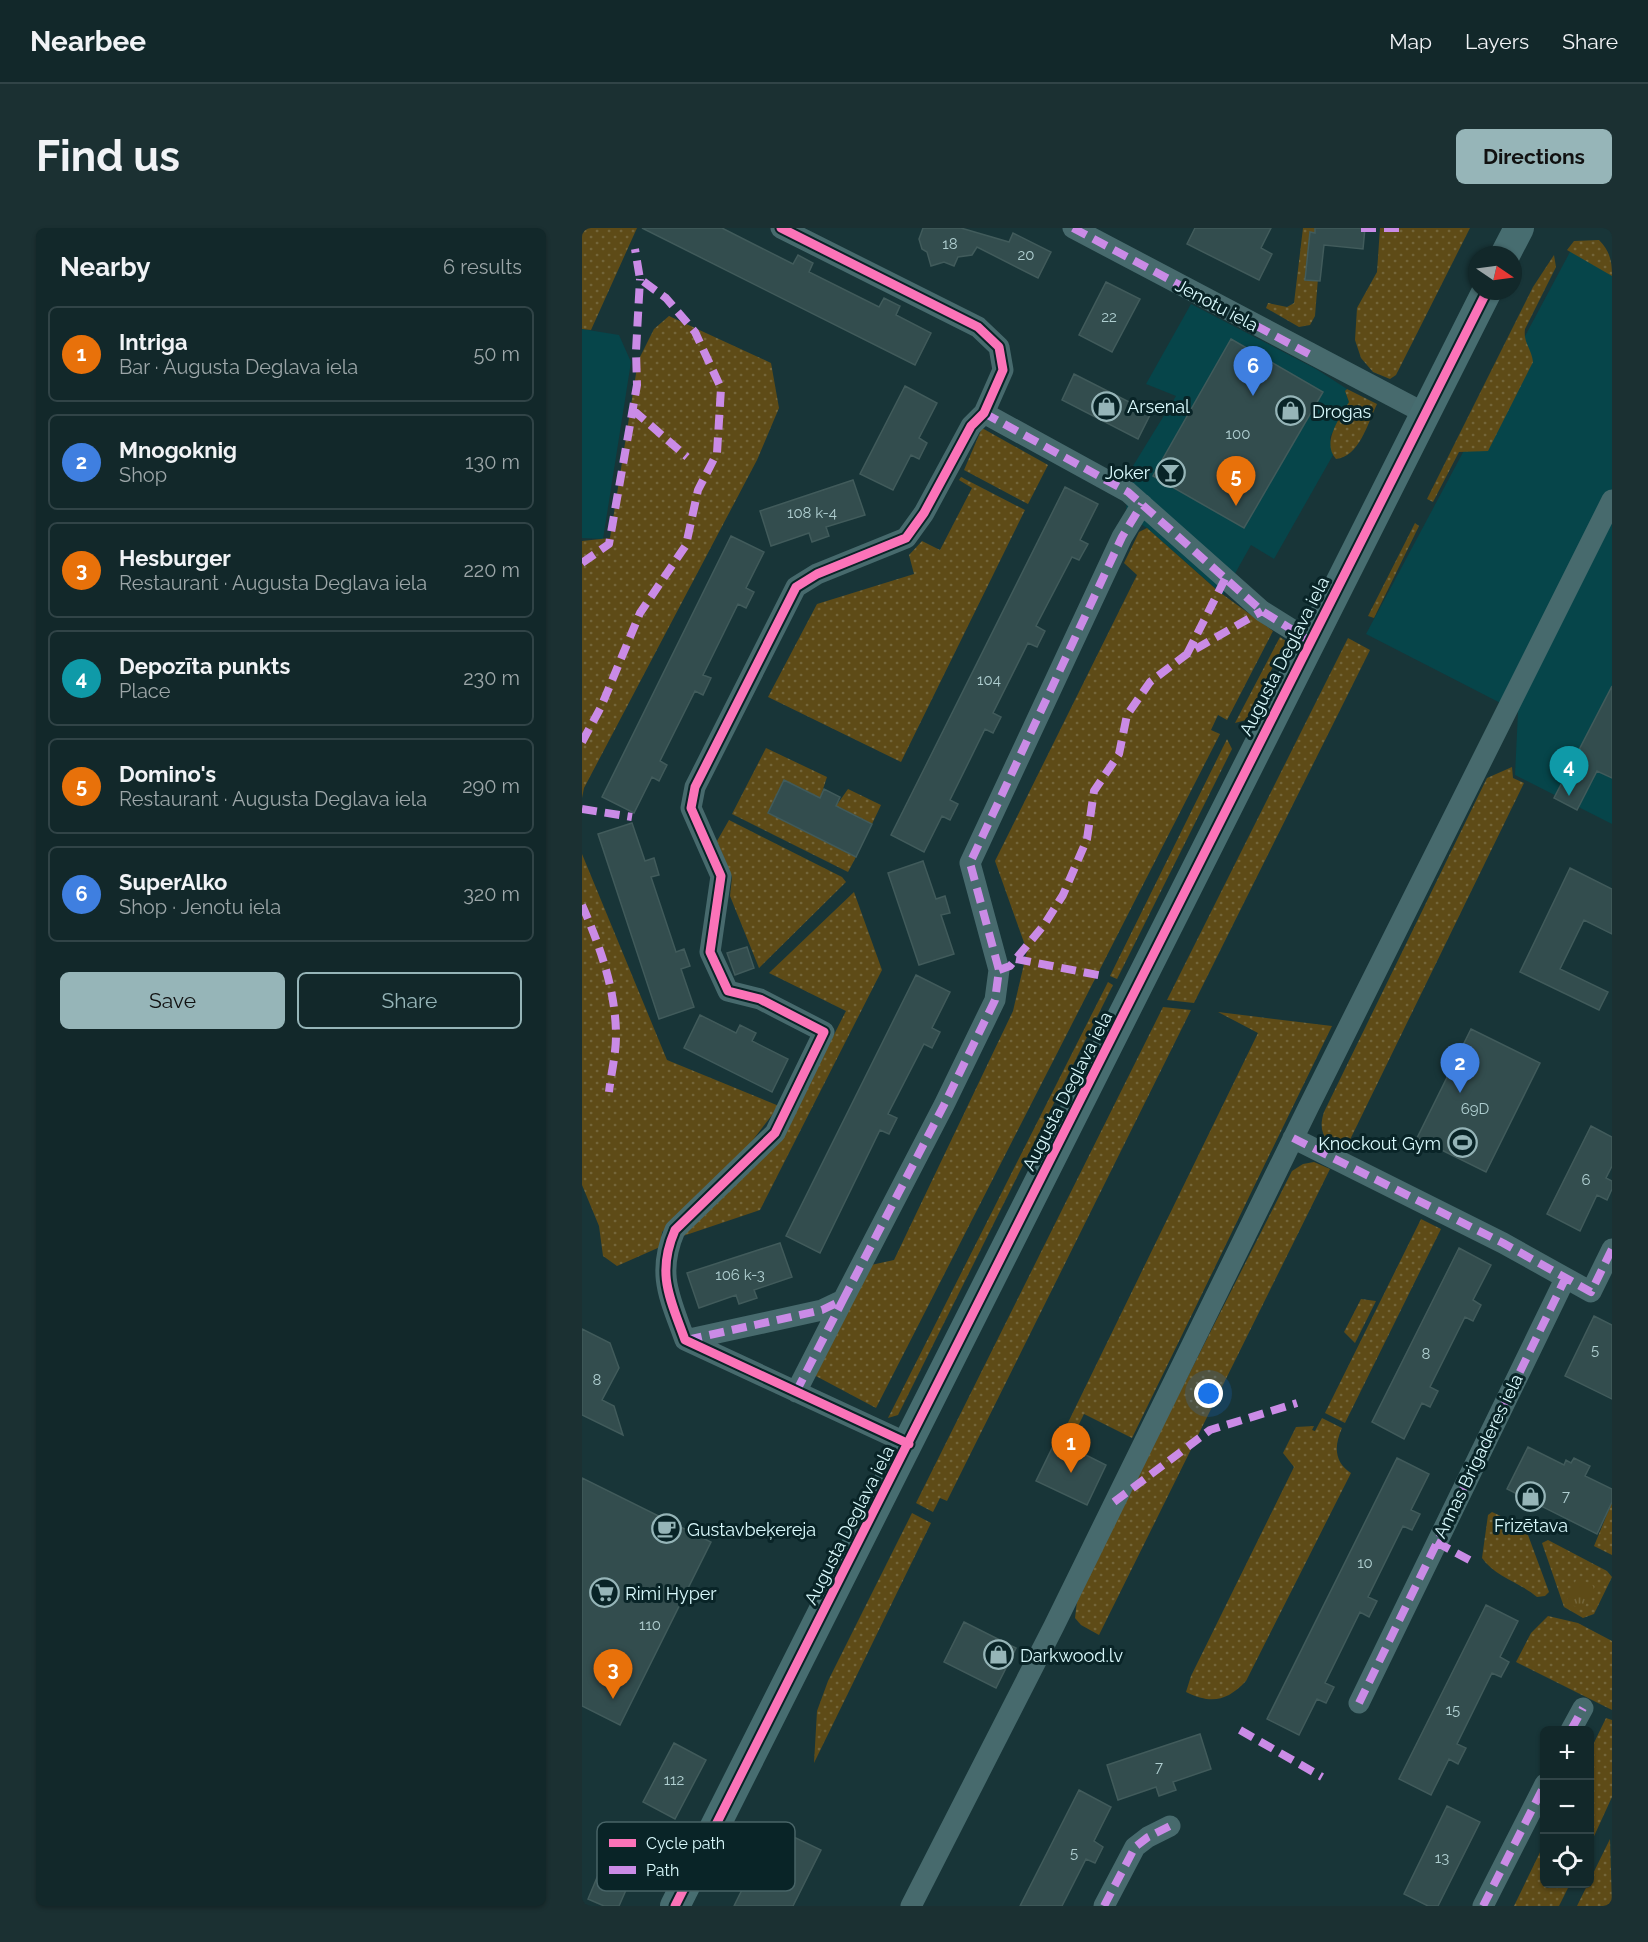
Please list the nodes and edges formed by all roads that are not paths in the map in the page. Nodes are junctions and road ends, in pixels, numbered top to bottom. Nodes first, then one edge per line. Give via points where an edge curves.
1 (781, 228) edge
2 (1073, 228) edge
3 (1519, 228) edge
4 (1510, 246) edge
5 (1483, 300) edge
6 (984, 413) junction
7 (1426, 414) junction
8 (1612, 500) edge
9 (1142, 504) junction
10 (1310, 641) junction
11 (1293, 1138) junction
12 (1612, 1249) edge
13 (1565, 1279) junction
14 (843, 1300) junction
15 (685, 1340) junction
16 (796, 1392) junction
17 (909, 1444) junction
18 (1359, 1703) dead end
19 (1583, 1708) dead end
20 (1574, 1726) edge
21 (1540, 1794) edge
22 (718, 1822) edge
23 (1170, 1827) dead end
24 (683, 1891) edge
25 (675, 1906) edge
26 (911, 1906) edge
27 (1104, 1906) edge
28 (1483, 1906) edge

1 - 6 street via 978,327 999,347 1003,370
2 - 7 street, Jenotu iela
3 - 4 main road
5 - 7 main road, Augusta Deglava iela
6 - 9 street via 1128,492
6 - 15 street via 971,426 924,513 906,538 817,574 796,587 695,787 691,808 721,876 710,952 728,991 760,999 824,1032 775,1133 675,1230 666,1250 664,1275
7 - 10 main road, Augusta Deglava iela
8 - 11 street
9 - 10 street via 1262,611
9 - 14 street via 1122,537 970,863 999,970 995,1000
10 - 17 main road, Augusta Deglava iela
11 - 13 street via 1503,1243
11 - 26 street via 1054,1626
12 - 13 street via 1591,1292
13 - 18 street, Annas Brigaderes iela
14 - 15 street via 822,1310
14 - 16 street
15 - 16 street
16 - 17 street
17 - 22 main road, Augusta Deglava iela
19 - 20 street
21 - 28 street
23 - 27 street via 1135,1847
24 - 25 main road, Augusta Deglava iela

